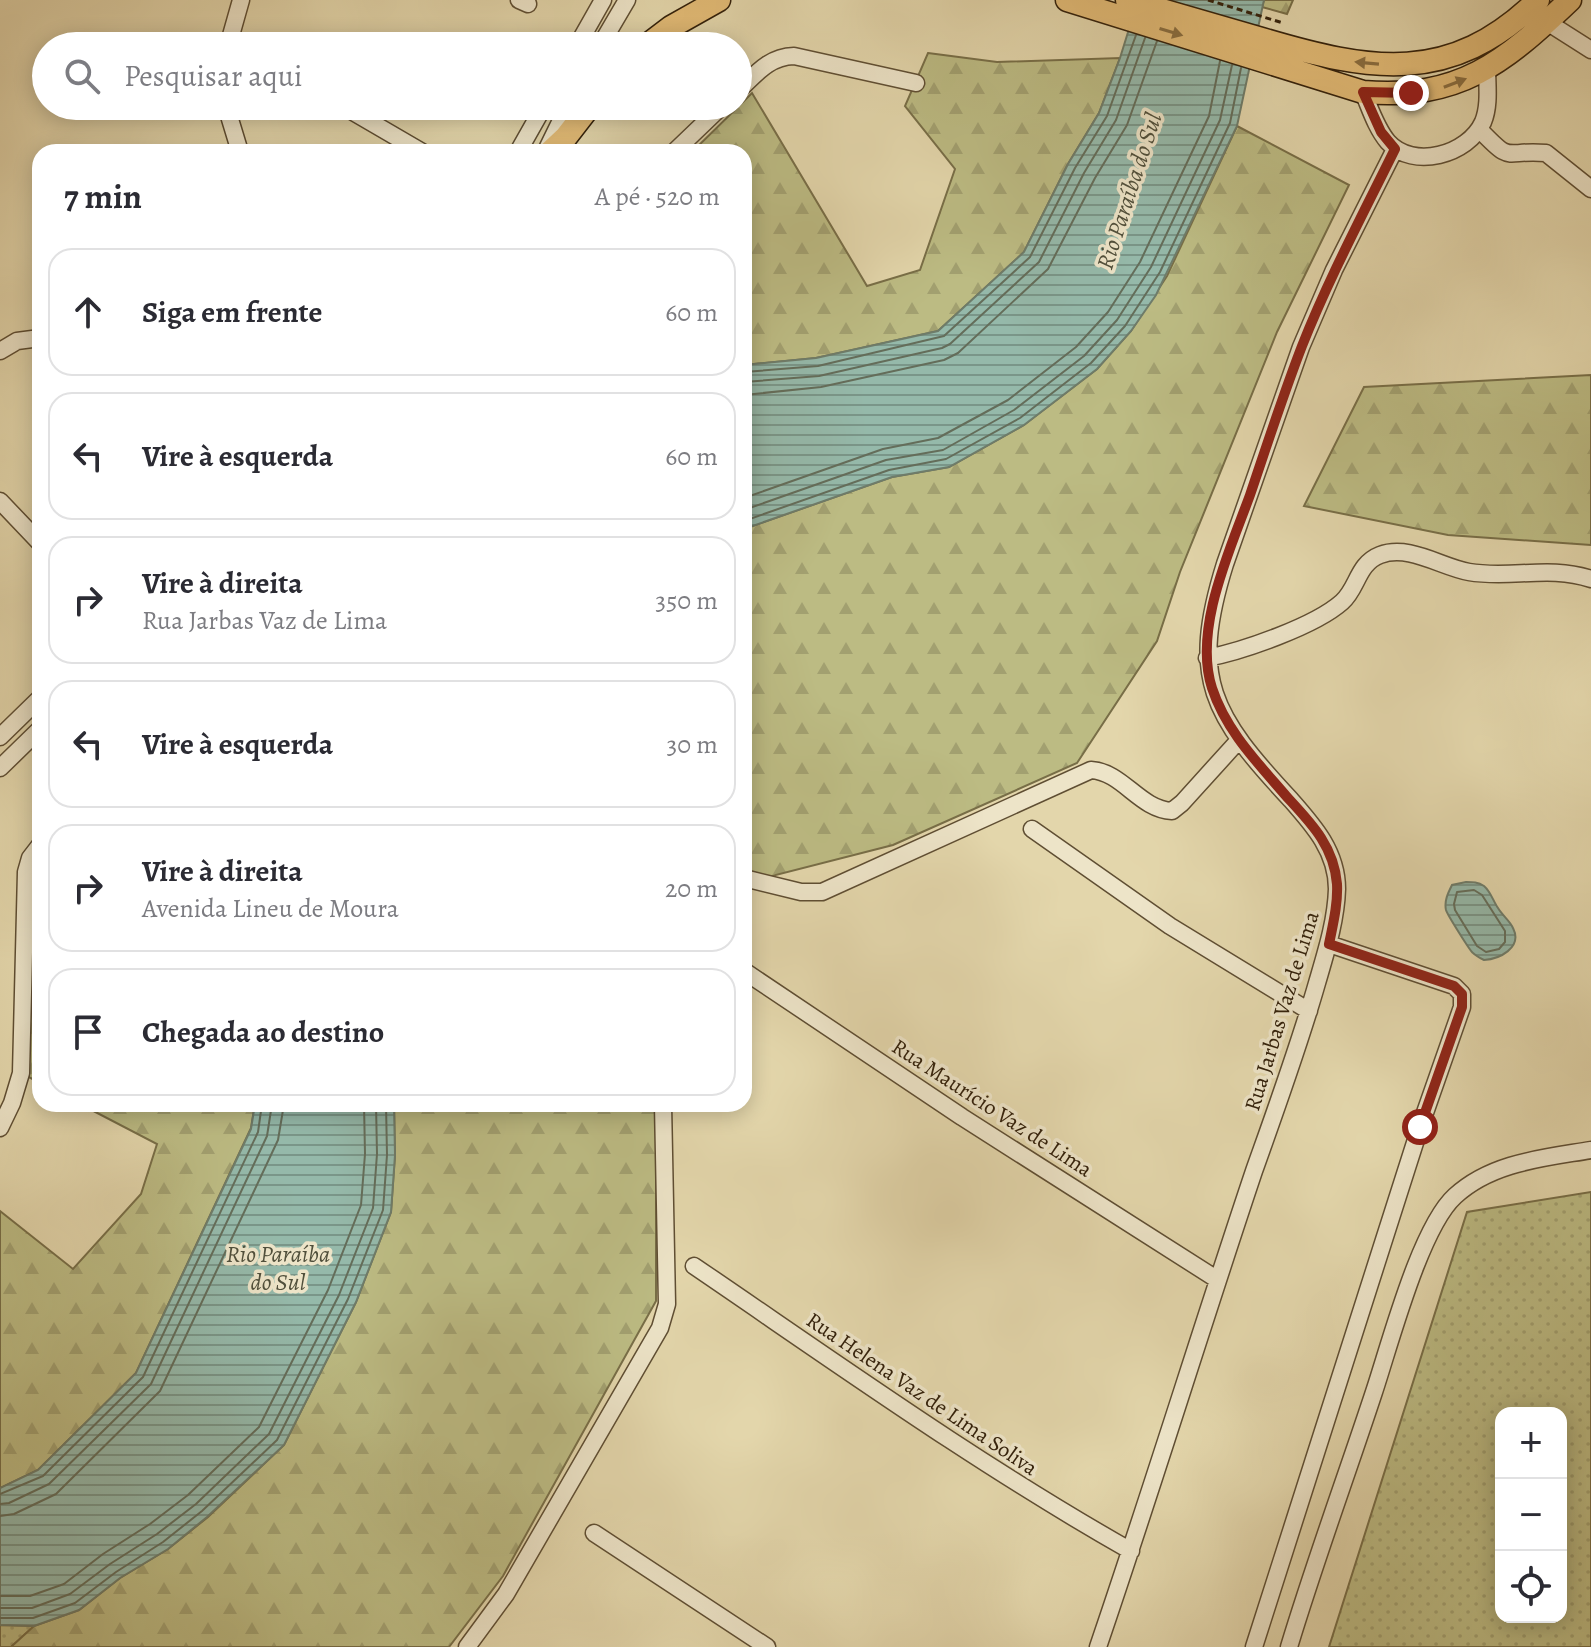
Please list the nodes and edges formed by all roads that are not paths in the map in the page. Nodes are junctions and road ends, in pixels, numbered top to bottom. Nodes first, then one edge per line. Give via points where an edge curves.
1 (241, 0) edge
2 (603, 0) edge
3 (627, 0) edge
4 (719, 0) edge
5 (1068, 0) edge
6 (1127, 0) edge
7 (1538, 0) edge
8 (1570, 0) edge
9 (1547, 22) junction
10 (234, 32) edge
11 (585, 32) edge
12 (608, 32) edge
13 (664, 32) edge
14 (1591, 50) edge
15 (1298, 61) junction
16 (1487, 67) junction
17 (752, 78) edge
18 (916, 83) dead end
19 (1363, 92) junction
20 (230, 120) edge
21 (367, 120) edge
22 (536, 120) edge
23 (562, 120) edge
24 (579, 120) edge
25 (707, 120) edge
26 (1479, 129) junction
27 (238, 144) edge
28 (408, 144) edge
29 (523, 144) edge
30 (551, 144) edge
31 (558, 144) edge
32 (682, 144) edge
33 (1395, 149) junction
34 (1591, 189) edge
35 (32, 339) edge
36 (0, 351) edge
37 (0, 501) edge
38 (32, 535) edge
39 (1591, 579) edge
40 (1207, 658) junction
41 (32, 706) edge
42 (0, 737) edge
43 (32, 737) edge
44 (1239, 740) junction
45 (0, 768) edge
46 (1032, 829) dead end
47 (32, 855) edge
48 (752, 880) edge
49 (1329, 944) junction
50 (752, 976) edge
51 (1309, 1011) junction
52 (663, 1112) edge
53 (0, 1128) edge
54 (1591, 1150) edge
55 (694, 1266) dead end
56 (1218, 1280) junction
57 (594, 1533) dead end
58 (1131, 1551) junction
59 (467, 1647) edge
60 (767, 1647) edge
61 (1098, 1647) edge
62 (1254, 1647) edge
63 (1289, 1647) edge

1 - 10 street
2 - 11 street
3 - 12 street
4 - 13 main road
5 -> 15 main road
6 - 15 main road
7 -> 15 main road via 1484,43 1426,62
8 - 9 main road
9 - 14 street
9 - 16 main road
15 - 19 main road
19 -> 16 main road via 1430,91
16 - 26 street via 1486,110
17 - 18 street via 771,60 794,56
19 - 33 street
20 - 27 street
21 - 28 street
22 - 29 street
23 - 30 street
24 - 31 main road
25 - 32 street
26 - 33 street via 1461,147 1441,155
26 - 34 street via 1500,152 1546,153
33 - 40 street, Rua Jarbas Vaz de Lima via 1301,347 1216,594
35 - 36 street
37 - 38 street
39 - 40 street via 1566,572 1470,572 1389,553 1371,560 1347,598 1323,615 1238,652
40 - 44 street, Rua Jarbas Vaz de Lima via 1212,687
41 - 42 street
43 - 45 street
44 - 48 street via 1172,811 1157,810 1105,771 1091,770 822,892
44 - 49 street, Rua Jarbas Vaz de Lima via 1310,820 1328,850 1337,884
46 - 51 street via 1170,926
47 - 53 street via 26,872 21,1073
49 - 51 street, Rua Jarbas Vaz de Lima
49 - 62 street via 1454,986 1462,994 1462,1007
50 - 56 street, Rua Maurício Vaz de Lima
51 - 56 street, Rua Jarbas Vaz de Lima
52 - 59 street via 667,1304 660,1328 506,1594
54 - 63 street via 1521,1162 1489,1174 1439,1213 1404,1302
55 - 58 street, Rua Helena Vaz de Lima Soliva via 923,1423
56 - 58 street, Rua Jarbas Vaz de Lima
57 - 60 street
58 - 61 street, Rua Jarbas Vaz de Lima

